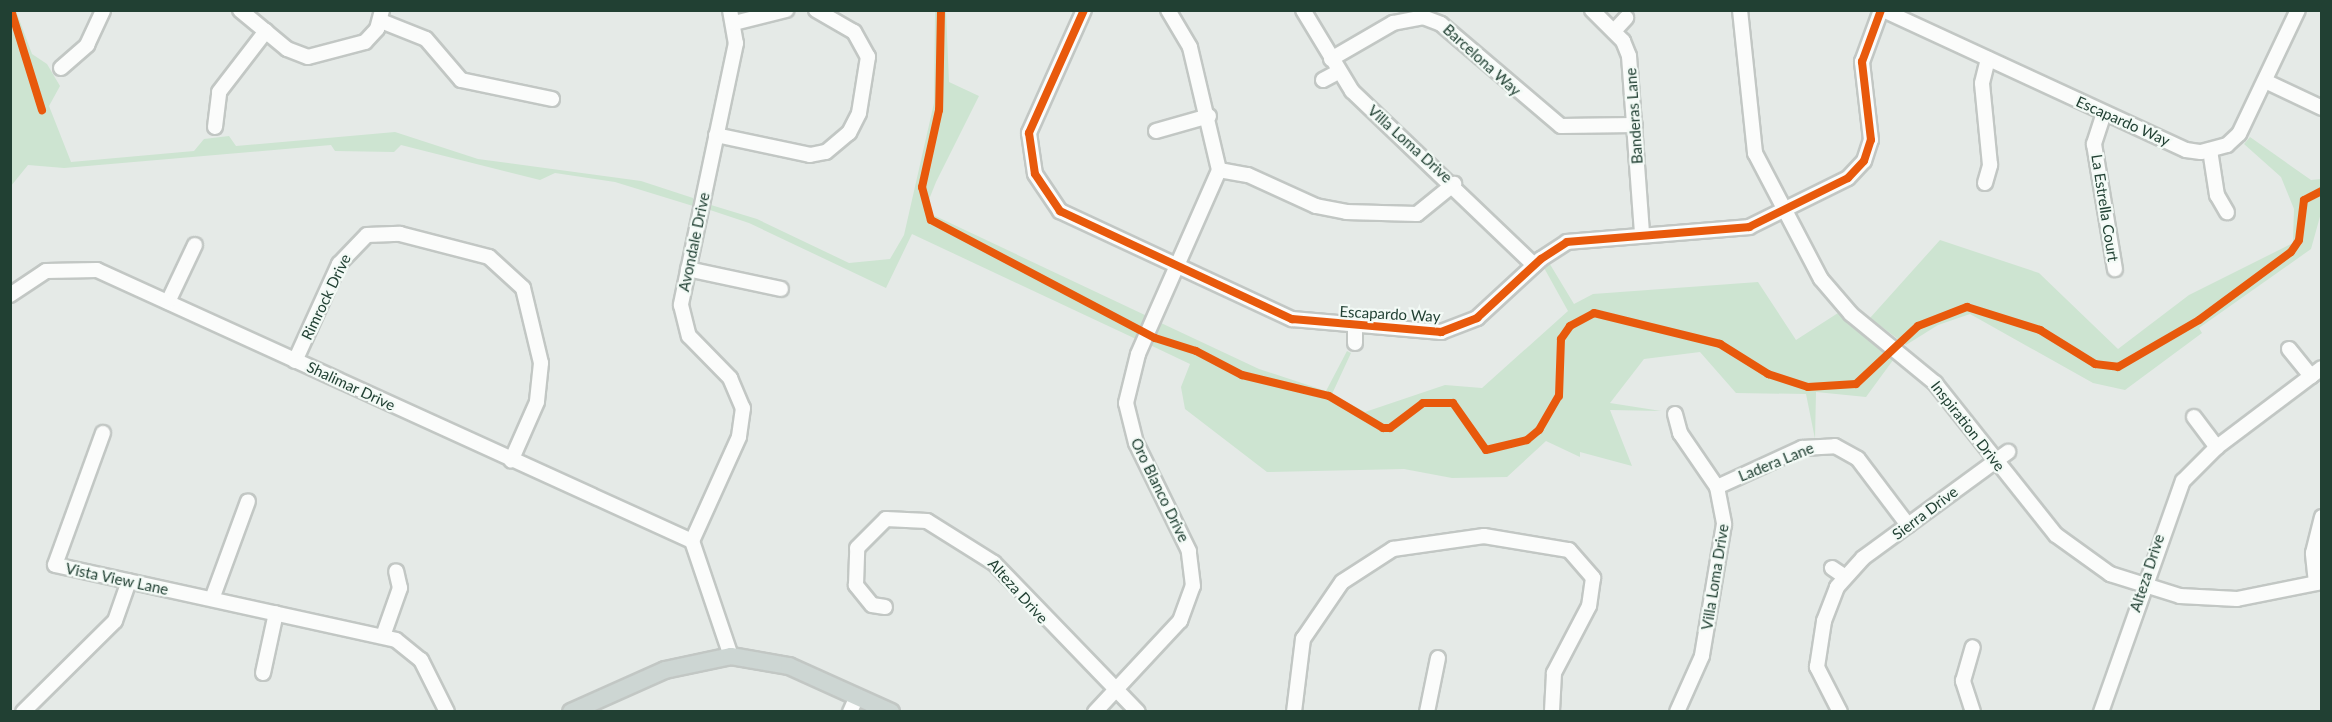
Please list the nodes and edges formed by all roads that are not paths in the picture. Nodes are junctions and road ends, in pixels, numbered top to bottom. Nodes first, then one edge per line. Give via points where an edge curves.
1 (103, 10) edge
2 (240, 10) edge
3 (786, 10) edge
4 (816, 10) edge
5 (1084, 10) edge
6 (1168, 10) edge
7 (1303, 10) edge
8 (1592, 10) edge
9 (1740, 10) edge
10 (1882, 10) edge
11 (2298, 10) edge
12 (381, 16) edge
13 (732, 17) edge
14 (1626, 18) dead end
15 (266, 31) junction
16 (1614, 31) junction
17 (1331, 59) junction
18 (1988, 59) junction
19 (61, 68) dead end
20 (1338, 72) junction
21 (1323, 80) dead end
22 (2265, 81) junction
23 (552, 99) dead end
24 (2322, 108) edge
25 (2104, 112) junction
26 (1209, 116) junction
27 (1635, 125) junction
28 (215, 127) dead end
29 (1156, 130) dead end
30 (716, 135) junction
31 (2210, 150) junction
32 (1219, 170) junction
33 (1035, 174) junction
34 (1021, 180) dead end
35 (1985, 183) dead end
36 (1454, 184) junction
37 (1785, 211) junction
38 (2227, 212) dead end
39 (1642, 235) junction
40 (195, 245) dead end
41 (1534, 266) junction
42 (1178, 268) junction
43 (688, 269) junction
44 (2115, 269) dead end
45 (781, 289) dead end
46 (10, 295) edge
47 (168, 302) junction
48 (1356, 325) junction
49 (1355, 343) dead end
50 (2289, 349) dead end
51 (296, 361) junction
52 (2316, 372) edge
53 (1675, 414) dead end
54 (2194, 417) dead end
55 (103, 433) dead end
56 (2217, 447) junction
57 (2008, 452) dead end
58 (1995, 460) junction
59 (511, 461) junction
60 (1717, 487) junction
61 (248, 501) dead end
62 (2322, 517) edge
63 (1908, 525) junction
64 (692, 542) junction
65 (1832, 568) dead end
66 (396, 571) dead end
67 (1844, 576) junction
68 (129, 581) junction
69 (2319, 582) edge
70 (2143, 587) junction
71 (212, 599) junction
72 (885, 607) dead end
73 (276, 613) junction
74 (383, 636) junction
75 (1973, 647) dead end
76 (731, 656) junction
77 (1438, 658) dead end
78 (263, 673) dead end
79 (1114, 689) junction
80 (854, 704) edge
81 (23, 711) edge
82 (447, 711) edge
83 (571, 711) edge
84 (891, 711) edge
85 (1095, 711) edge
86 (1138, 711) edge
87 (1293, 711) edge
88 (1427, 711) edge
89 (1552, 711) edge
90 (1677, 711) edge
91 (1840, 711) edge
92 (1973, 711) edge
93 (2104, 711) edge

1 - 19 street via 87,45
2 - 15 street
3 - 13 street
4 - 30 street via 854,32 868,57 859,113 849,133 826,152 810,155
5 - 33 street, Escapardo Way via 1031,125
6 - 26 street via 1186,36
7 - 17 street, Villa Loma Drive
8 - 16 street, Banderas Lane
9 - 37 street, Inspiration Drive via 1751,138
10 - 18 street, Escapardo Way
10 - 37 street, Escapardo Way via 1862,62 1872,129 1864,161 1848,178
11 - 22 street
12 - 15 street via 357,46 315,57 294,53
12 - 23 street via 426,39 461,80
13 - 30 street, Avondale Drive via 736,43
14 - 16 street
15 - 28 street via 219,92
16 - 27 street, Banderas Lane via 1629,56
17 - 20 street, Villa Loma Drive
17 - 27 street, Barcelona Way via 1405,18 1433,19 1559,131
18 - 25 street, Escapardo Way
18 - 35 street via 1982,83 1990,165
20 - 21 street
20 - 36 street, Villa Loma Drive via 1352,91
22 - 24 street
22 - 31 street via 2239,134
25 - 31 street, Escapardo Way via 2186,150
25 - 44 street, La Estrella Court via 2094,144
26 - 29 street
26 - 32 street
27 - 39 street, Banderas Lane
30 - 43 street, Avondale Drive
31 - 38 street via 2217,195
32 - 36 street via 1248,175 1316,206 1346,212 1417,214
32 - 42 street, Oro Blanco Drive
33 - 34 street
33 - 42 street, Escapardo Way via 1060,211
36 - 41 street, Villa Loma Drive
37 - 39 street, Escapardo Way via 1738,230
37 - 58 street, Inspiration Drive via 1828,290 1935,383
39 - 41 street, Escapardo Way via 1567,242
40 - 47 street
41 - 48 street, Escapardo Way via 1459,328
42 - 48 street, Escapardo Way via 1292,319
42 - 79 street, Oro Blanco Drive via 1132,369 1126,403 1136,443 1189,551 1192,586 1180,621
43 - 45 street
43 - 64 street, Avondale Drive via 681,305 685,326 737,388 744,417
46 - 47 street, Shalimar Drive via 36,275 82,267
47 - 51 street, Shalimar Drive
48 - 49 street, Escapardo Way
50 - 52 street, Alteza Drive
51 - 59 street, Shalimar Drive
51 - 59 street, Rimrock Drive via 339,264 358,240 400,234 489,257 523,288 541,363 537,402
52 - 56 street, Alteza Drive
53 - 60 street, Villa Loma Drive via 1680,433
54 - 56 street
55 - 68 street, Vista View Lane via 55,565
56 - 70 street, Alteza Drive via 2177,491
57 - 58 street, Sierra Drive
58 - 63 street, Sierra Drive
58 - 70 street, Inspiration Drive via 2068,546 2110,574
59 - 64 street, Shalimar Drive
60 - 63 street, Ladera Lane via 1802,448 1835,446 1858,459
60 - 90 street, Villa Loma Drive via 1723,535 1702,657
61 - 71 street
62 - 69 street via 2313,553
63 - 67 street, Sierra Drive
64 - 76 street
65 - 67 street
66 - 74 street via 400,588
67 - 91 street, Sierra Drive via 1824,621 1817,658 1819,676
68 - 71 street, Vista View Lane
68 - 81 street via 115,621
69 - 70 street, Inspiration Drive via 2237,599 2180,596
70 - 93 street, Alteza Drive
71 - 73 street, Vista View Lane
72 - 79 street, Alteza Drive via 872,605 856,585 857,548 886,519 927,521 994,562
73 - 74 street, Vista View Lane
73 - 78 street
74 - 82 street, Vista View Lane via 414,650
75 - 92 street via 1963,681
76 - 80 main road via 789,666
76 - 83 main road via 666,669
77 - 88 street
79 - 85 street, Oro Blanco Drive
79 - 86 street, Alteza Drive
80 - 84 main road
87 - 89 street via 1303,639 1342,582 1392,549 1485,536 1569,550 1593,578 1589,606 1554,673

